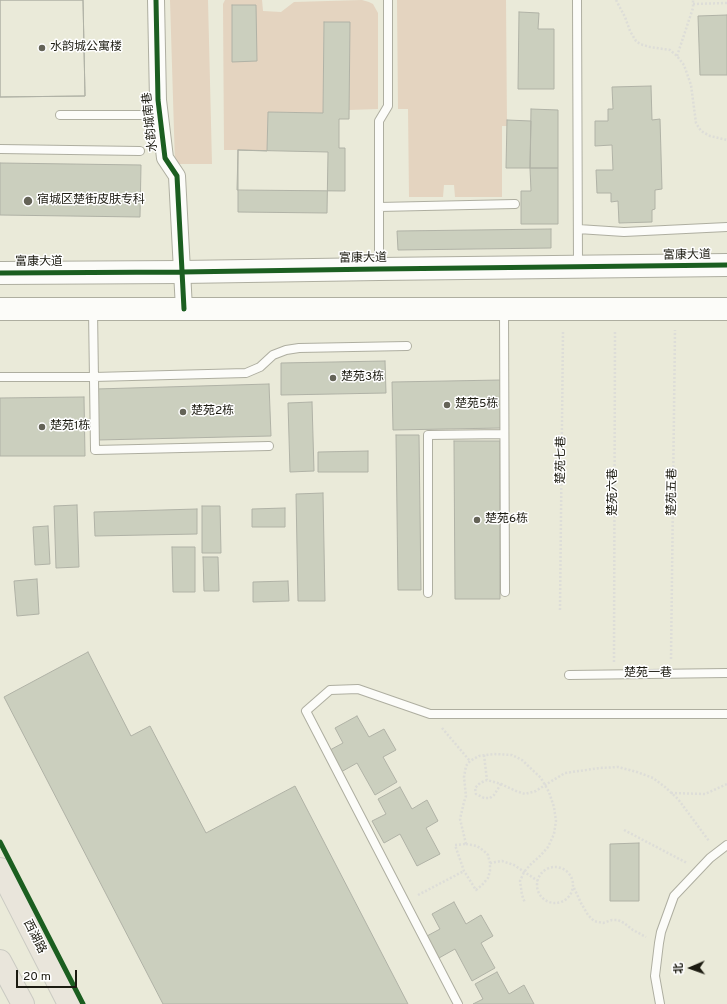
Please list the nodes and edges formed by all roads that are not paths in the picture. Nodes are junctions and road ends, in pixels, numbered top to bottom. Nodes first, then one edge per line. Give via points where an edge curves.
1 (156, 0) edge
2 (388, 0) edge
3 (577, 0) edge
4 (60, 115) dead end
5 (160, 115) junction
6 (0, 149) edge
7 (140, 151) dead end
8 (515, 204) dead end
9 (379, 207) junction
10 (727, 227) edge
11 (578, 229) junction
12 (727, 265) edge
13 (578, 268) junction
14 (379, 269) junction
15 (182, 272) junction
16 (0, 273) edge
17 (93, 309) junction
18 (184, 309) junction
19 (504, 309) junction
20 (727, 309) edge
21 (0, 310) edge
22 (407, 346) dead end
23 (0, 377) edge
24 (94, 377) junction
25 (504, 434) junction
26 (269, 446) dead end
27 (505, 592) dead end
28 (428, 593) dead end
29 (727, 673) edge
30 (569, 674) dead end
31 (727, 714) edge
32 (727, 845) edge
33 (0, 869) edge
34 (0, 961) edge
35 (23, 1004) edge
36 (69, 1004) edge
37 (458, 1004) edge
38 (660, 1004) edge

1 - 5 street, 水韵城南巷
2 - 9 lane via 388,106 379,121
3 - 11 lane
4 - 5 lane
5 - 15 street, 水韵城南巷 via 165,158 177,176
6 - 7 lane
8 - 9 lane
9 - 14 lane
10 - 11 lane via 624,232
11 - 13 lane
12 - 13 street, 富康大道
13 - 14 street, 富康大道
14 - 15 street, 富康大道
15 - 16 street, 富康大道
15 - 18 street, 水韵城南巷
17 - 18 street
17 - 21 street
17 - 24 lane
18 - 19 street
19 - 20 street
19 - 25 lane
22 - 24 lane via 286,350 273,355 260,367 246,372
23 - 24 lane
24 - 26 lane via 95,450
25 - 27 lane
25 - 28 lane via 428,435
29 - 30 lane, 楚苑一巷
31 - 37 lane via 430,714 358,689 330,690 306,711
32 - 38 lane via 710,858 674,896 659,943 655,976
33 - 36 main road, 西湖路
34 - 35 main road

